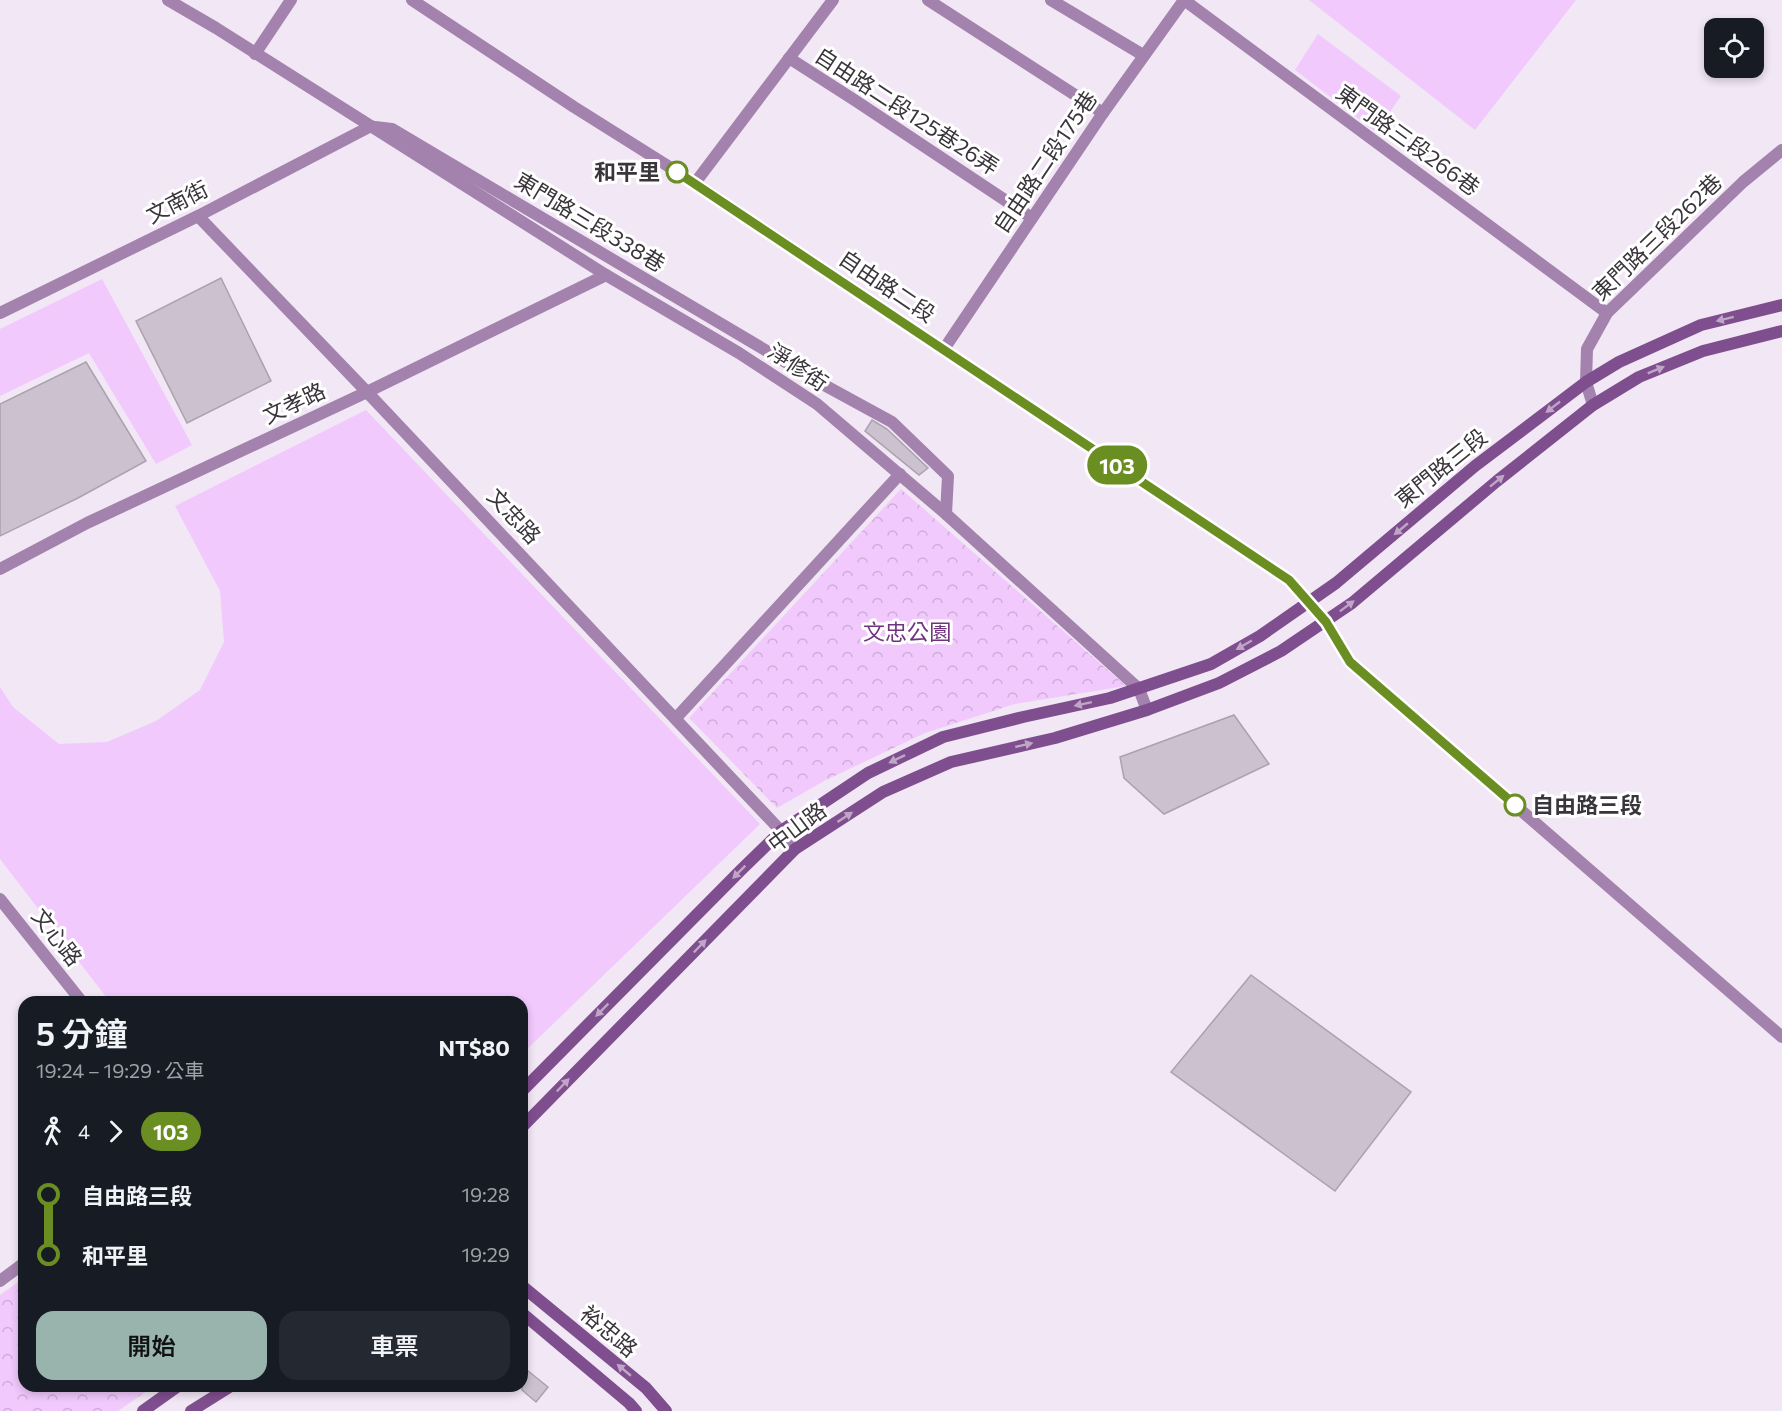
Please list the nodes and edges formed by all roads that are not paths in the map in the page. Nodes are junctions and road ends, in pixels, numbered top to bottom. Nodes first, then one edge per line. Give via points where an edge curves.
1 (168, 0) edge
2 (291, 0) edge
3 (412, 0) edge
4 (833, 0) edge
5 (928, 0) edge
6 (1051, 0) edge
7 (1184, 0) edge
8 (255, 54) junction
9 (1143, 55) junction
10 (789, 58) junction
11 (1103, 113) junction
12 (371, 126) junction
13 (1782, 150) edge
14 (695, 183) junction
15 (198, 216) junction
16 (1032, 218) junction
17 (606, 275) junction
18 (1782, 304) edge
19 (0, 313) edge
20 (1607, 313) junction
21 (1782, 331) edge
22 (944, 349) junction
23 (1586, 382) junction
24 (367, 392) junction
25 (1593, 405) junction
26 (900, 474) junction
27 (946, 514) junction
28 (0, 568) edge
29 (1310, 602) junction
30 (1326, 622) junction
31 (1139, 689) junction
32 (1147, 710) junction
33 (676, 718) junction
34 (782, 831) junction
35 (795, 849) junction
36 (0, 899) edge
37 (77, 996) edge
38 (1782, 1037) edge
39 (528, 1085) edge
40 (528, 1121) edge
41 (18, 1268) edge
42 (0, 1281) edge
43 (528, 1291) edge
44 (528, 1317) edge
45 (170, 1392) edge
46 (221, 1392) edge
47 (143, 1411) edge
48 (191, 1411) edge
49 (636, 1411) edge
50 (666, 1411) edge

1 - 8 street, 東門路三段338巷
2 - 8 street
3 - 14 street, 自由路二段
4 - 10 street
5 - 11 street
6 - 9 street
7 - 9 street, 自由路二段175巷
7 - 20 street, 東門路三段266巷
8 - 12 street, 東門路三段338巷
9 - 11 street, 自由路二段175巷
10 - 14 street
10 - 16 street, 自由路二段125巷26弄
11 - 16 street, 自由路二段175巷
12 - 15 street, 文南街
12 - 17 street, 淨修街
12 - 27 street, 東門路三段338巷 via 392,129 892,422 948,476
13 - 20 street, 東門路三段262巷 via 1743,182
14 - 22 street, 自由路二段
15 - 19 street, 文南街
15 - 24 street, 文忠路
16 - 22 street, 自由路二段175巷
17 - 24 street, 文孝路
17 - 26 street, 淨修街 via 740,353 817,404
18 -> 23 main road, 東門路三段 via 1701,325 1619,362
20 - 23 street, 東門路三段262巷 via 1587,349
25 -> 21 main road, 東門路三段 via 1639,377 1703,351
22 - 29 street, 自由路二段 via 1289,580
23 - 25 street, 東門路三段262巷
23 -> 29 main road, 東門路三段 via 1475,466
24 - 28 street, 文孝路
24 - 33 street, 文忠路
30 -> 25 main road, 東門路三段
26 - 27 street, 淨修街
26 - 33 street
27 - 31 street, 淨修街
29 - 30 street, 自由路二段
29 -> 31 main road, 東門路三段 via 1211,664
30 - 32 main road, 東門路三段 via 1219,683
30 - 38 street via 1350,662
31 - 32 street, 淨修街
31 -> 34 main road, 中山路 via 943,736 868,773
35 -> 32 main road, 中山路 via 883,792 951,762 1055,738
33 - 34 street, 文忠路
34 - 35 street, 文忠路
34 -> 39 main road, 中山路
40 -> 35 main road, 中山路
36 - 37 street, 文心路
41 - 42 street
50 -> 43 main road, 裕忠路 via 646,1388
44 - 49 main road, 裕忠路
45 - 47 main road
46 - 48 main road

